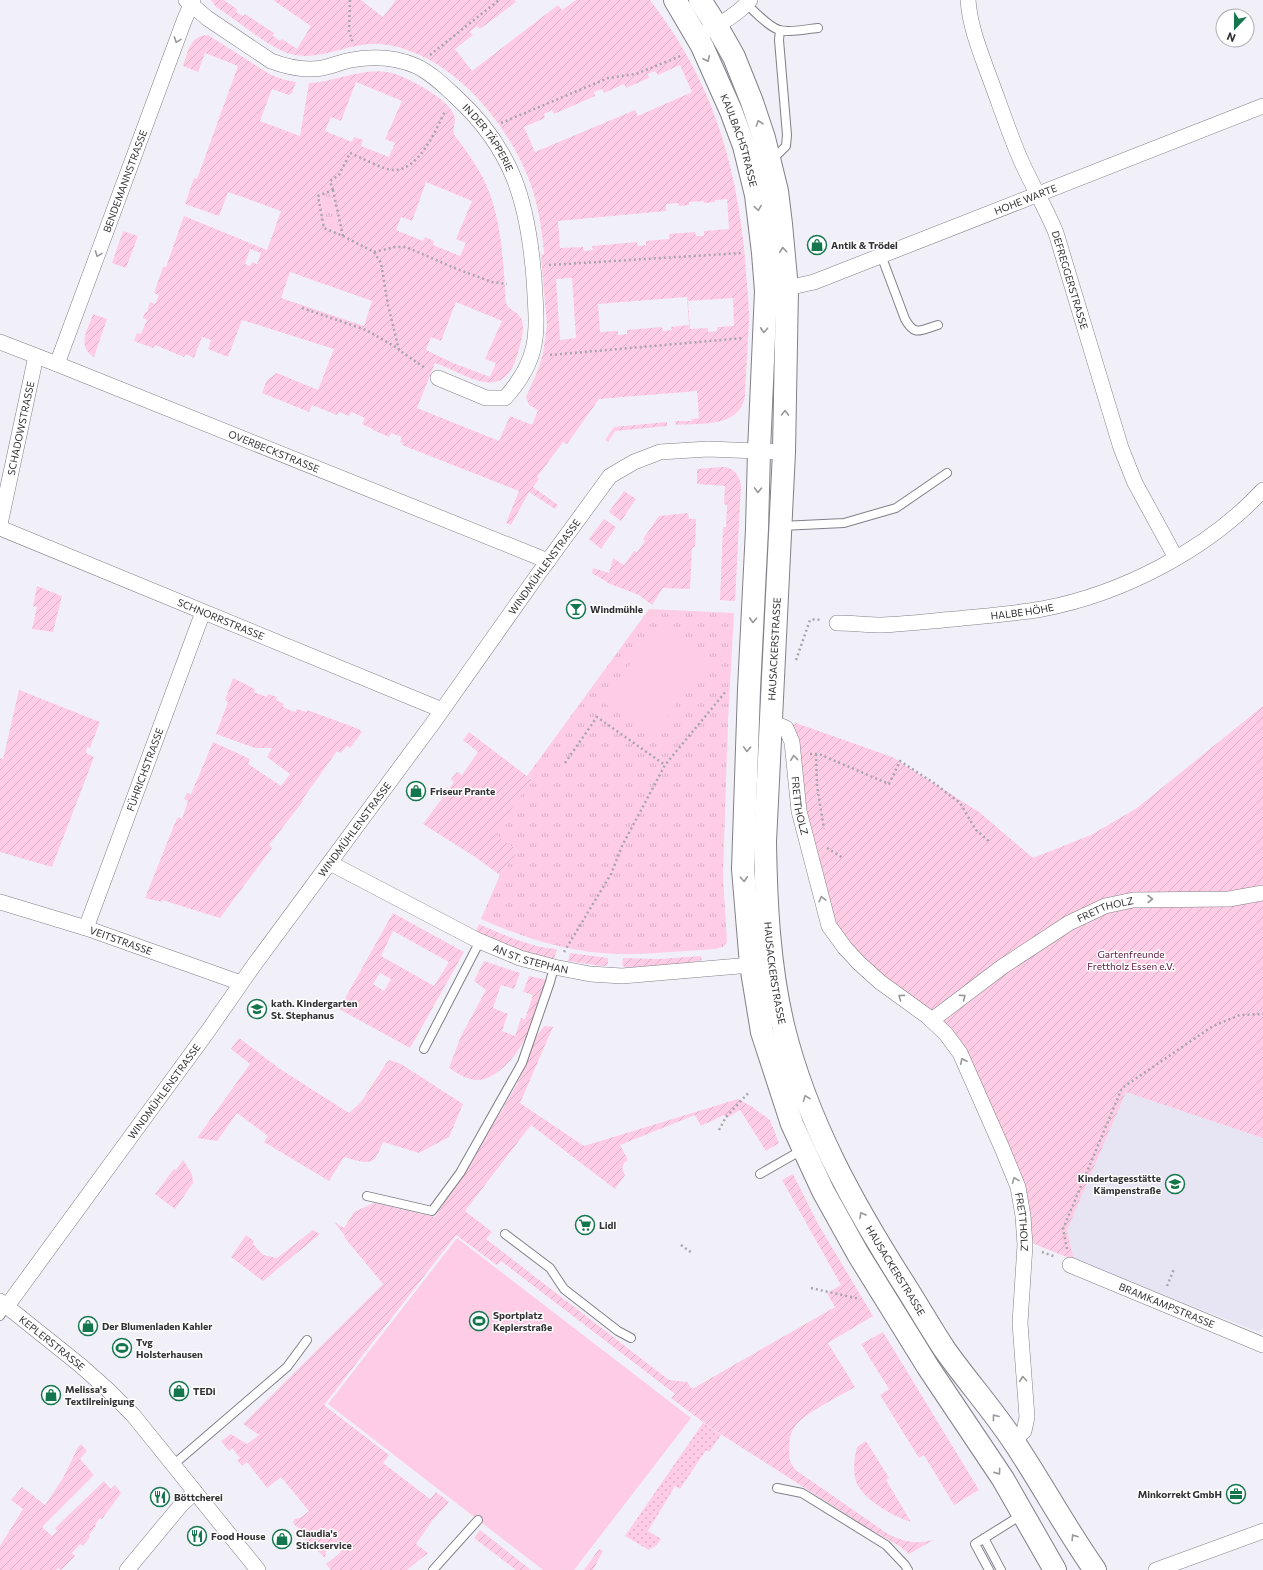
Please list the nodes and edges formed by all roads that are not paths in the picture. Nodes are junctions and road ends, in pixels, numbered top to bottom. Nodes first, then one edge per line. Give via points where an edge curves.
1 (675, 0) edge
2 (700, 0) edge
3 (968, 0) edge
4 (190, 1) edge
5 (748, 2) edge
6 (716, 25) junction
7 (818, 28) dead end
8 (780, 30) junction
9 (691, 45) junction
10 (1263, 106) edge
11 (771, 162) junction
12 (1039, 194) junction
13 (881, 255) junction
14 (777, 290) junction
15 (938, 325) dead end
16 (0, 342) edge
17 (36, 356) junction
18 (57, 364) junction
19 (438, 378) dead end
20 (759, 451) junction
21 (784, 452) junction
22 (947, 473) dead end
23 (1263, 490) edge
24 (0, 524) edge
25 (780, 526) junction
26 (0, 528) edge
27 (1176, 558) junction
28 (548, 561) junction
29 (203, 612) junction
30 (837, 623) road end
31 (442, 710) junction
32 (770, 721) junction
33 (330, 863) junction
34 (1263, 893) edge
35 (0, 902) edge
36 (86, 928) junction
37 (480, 941) junction
38 (751, 965) junction
39 (557, 968) junction
40 (242, 984) junction
41 (932, 1020) junction
42 (424, 1049) dead end
43 (803, 1149) junction
44 (760, 1174) dead end
45 (367, 1196) dead end
46 (505, 1234) dead end
47 (1070, 1265) road end
48 (2, 1308) edge
49 (631, 1338) dead end
50 (307, 1340) dead end
51 (1263, 1345) edge
52 (1013, 1441) junction
53 (173, 1465) junction
54 (777, 1488) dead end
55 (195, 1492) junction
56 (1023, 1514) junction
57 (478, 1520) dead end
58 (1263, 1531) edge
59 (984, 1538) junction
60 (127, 1570) edge
61 (258, 1570) edge
62 (433, 1570) edge
63 (908, 1570) edge
64 (989, 1570) edge
65 (1001, 1570) edge
66 (1055, 1570) edge
67 (1095, 1570) edge
68 (1156, 1570) edge

1 - 9 main road, KAULBACHSTRASSE
2 - 6 main road
3 - 12 street, DEFREGGERSTRASSE via 975,38 1019,155
4 -> 18 street, BENDEMANNSTRASSE
4 - 19 street, IN DER TÄPPERIE via 208,18 271,61 298,68 321,68 351,60 394,58 417,66 471,110 486,128 509,165 521,194 527,220 537,323 535,344 519,383 506,398 486,398
5 - 6 street
5 - 8 lane via 772,26
6 - 9 street
11 -> 6 main road via 752,102 734,57
7 - 8 lane
8 - 11 lane via 788,135 786,146
9 -> 14 main road, KAULBACHSTRASSE via 731,111 749,164 760,225
10 - 12 street, HOHE WARTE
14 -> 11 main road via 781,224
12 - 13 street, HOHE WARTE
12 - 27 street, DEFREGGERSTRASSE via 1056,233 1121,448 1135,483
13 - 14 street, HOHE WARTE via 814,282
13 - 15 lane via 910,329 916,331
14 -> 20 main road
21 -> 14 main road, HAUSACKERSTRASSE
16 - 17 street, OVERBECKSTRASSE
17 - 18 street, OVERBECKSTRASSE
17 - 24 street, SCHADOWSTRASSE
18 - 28 street, OVERBECKSTRASSE
20 - 21 street, WINDMÜHLENSTRASSE
20 - 28 street, WINDMÜHLENSTRASSE via 708,449 660,452 634,462 610,476
20 -> 38 main road via 744,843 745,906
21 - 25 main road, HAUSACKERSTRASSE
22 - 25 lane via 896,508 844,523
23 - 27 street, HALBE HÖHE via 1220,530
25 - 32 main road, HAUSACKERSTRASSE
26 - 29 street, SCHNORRSTRASSE
27 - 30 street, HALBE HÖHE via 1129,582 1088,598 1041,609 881,625
28 - 31 street, WINDMÜHLENSTRASSE
29 - 31 street, SCHNORRSTRASSE
29 - 36 street, FÜHRICHSTRASSE
31 - 33 street, WINDMÜHLENSTRASSE
41 -> 32 street, FRETTHOLZ via 880,982 845,948 829,926 799,811 792,742 786,728
52 -> 32 main road, HAUSACKERSTRASSE via 945,1350 874,1238 835,1165 801,1084 784,1028 772,963 765,842
33 - 37 street, AN ST. STEPHAN
33 - 40 street, WINDMÜHLENSTRASSE
41 -> 34 street, FRETTHOLZ via 1014,959 1069,923 1105,906 1133,900 1229,899
35 - 36 street, VEITSTRASSE
36 - 40 street, VEITSTRASSE
37 - 39 street, AN ST. STEPHAN via 520,958
37 - 42 lane
38 - 39 street, AN ST. STEPHAN via 622,976
38 - 43 main road via 762,1032
39 - 45 lane via 522,1063 460,1174 432,1212
40 - 48 street, WINDMÜHLENSTRASSE
52 -> 41 street, FRETTHOLZ via 1024,1431 1027,1417 1020,1323 1025,1245 1018,1187 960,1053
43 - 44 lane
43 -> 56 main road via 858,1254
46 - 49 lane via 550,1268 564,1289 618,1331
47 - 51 street, BRAMKAMPSTRASSE
48 - 53 street, KEPLERSTRASSE via 107,1389 133,1415
50 - 53 lane via 287,1367
67 -> 52 main road, HAUSACKERSTRASSE
53 - 55 street, KEPLERSTRASSE
54 - 63 lane via 802,1493 886,1545
55 - 60 street via 181,1505
55 - 61 street, KEPLERSTRASSE
56 - 59 lane
56 - 66 main road
57 - 62 lane
58 - 68 street
59 - 64 lane via 975,1544
59 - 65 lane

